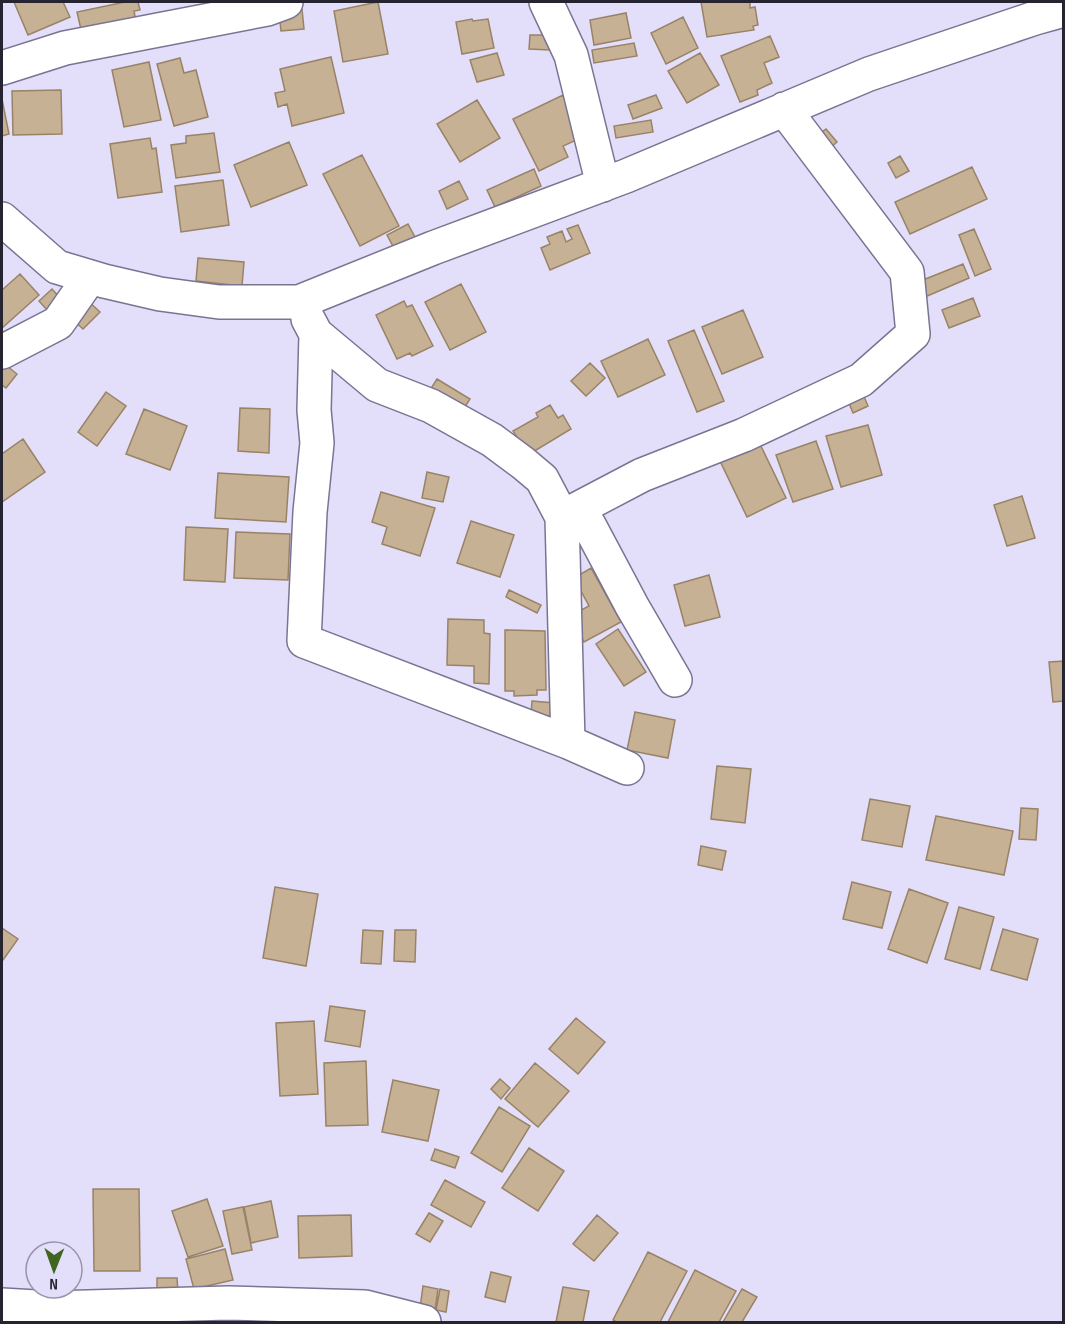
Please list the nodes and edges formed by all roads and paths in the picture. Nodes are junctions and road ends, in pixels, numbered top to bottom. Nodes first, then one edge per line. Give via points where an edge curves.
1 (546, 2) edge
2 (273, 4) edge
3 (1043, 10) edge
4 (2, 68) edge
5 (784, 109) junction
6 (603, 184) junction
7 (2, 219) edge
8 (90, 277) junction
9 (299, 302) junction
10 (316, 334) junction
11 (2, 351) edge
12 (562, 516) junction
13 (675, 680) dead end
14 (568, 742) junction
15 (627, 768) dead end
16 (2, 1305) edge
17 (366, 1315) edge
18 (424, 1323) edge

1 - 6 street via 571,55
2 - 4 street via 65,48
3 - 5 street
5 - 6 street
5 - 12 street via 907,272 913,334 861,380 744,435 642,475
6 - 9 street
7 - 8 street via 57,267
8 - 9 street via 160,294 219,302
8 - 11 street via 58,323
9 - 10 street
10 - 12 street via 377,385 431,406 524,463 542,479
10 - 14 street via 317,443 304,641
12 - 13 street via 589,525
12 - 14 street
14 - 15 street
16 - 17 street via 53,1308 228,1303
17 - 18 street

